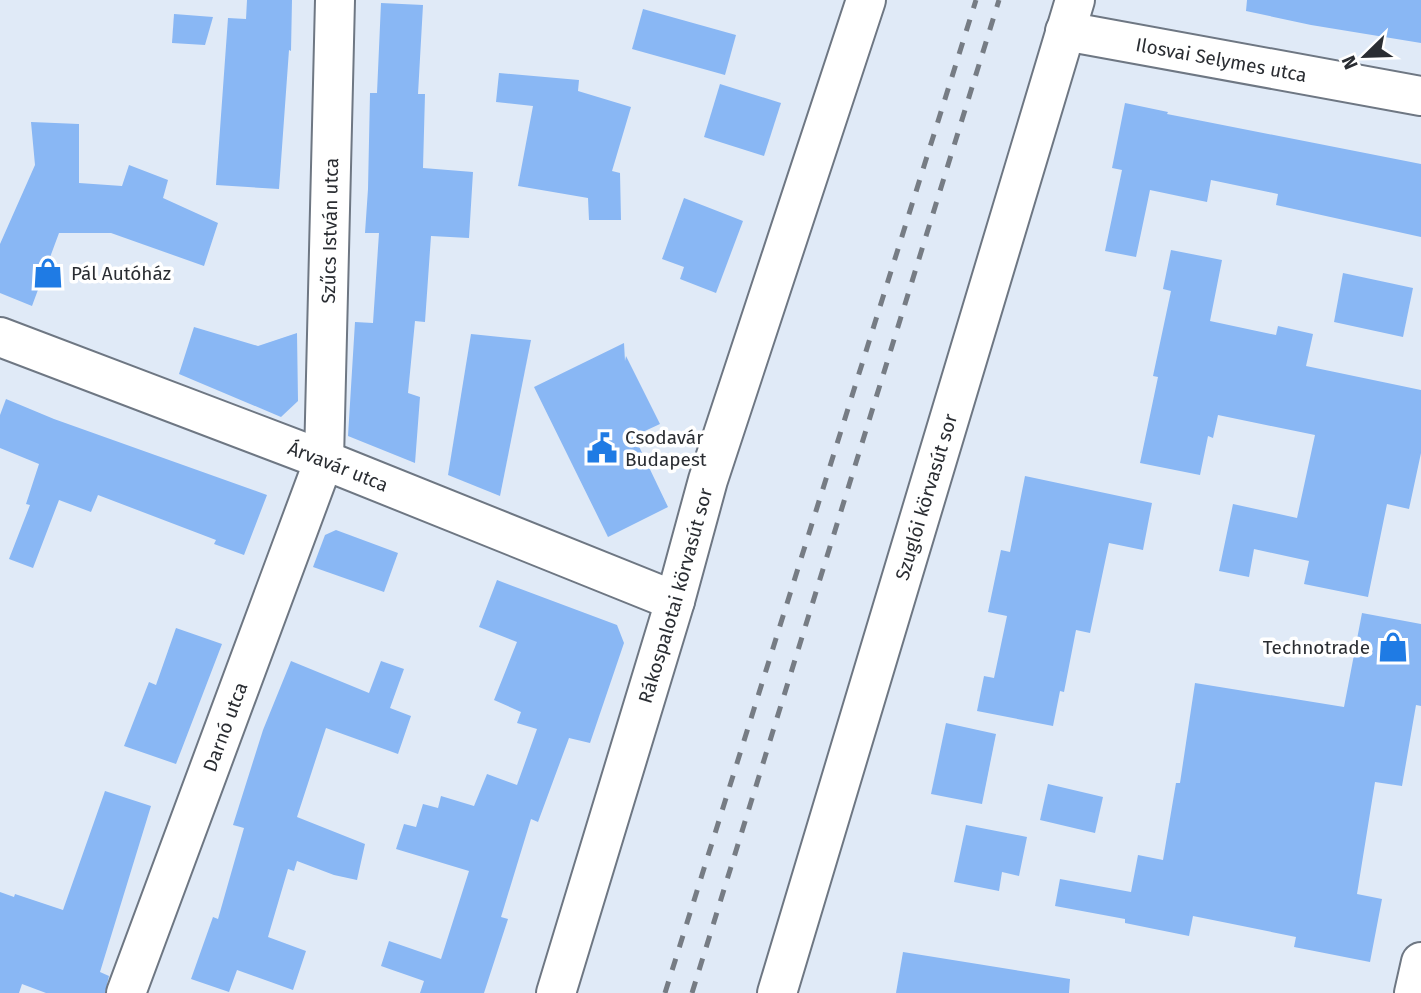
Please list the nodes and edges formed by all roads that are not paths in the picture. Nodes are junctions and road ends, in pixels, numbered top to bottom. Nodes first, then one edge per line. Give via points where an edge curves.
1 (335, 0) edge
2 (866, 0) edge
3 (1070, 15) edge
4 (1421, 96) edge
5 (0, 337) edge
6 (324, 460) junction
7 (675, 601) junction
8 (1421, 962) edge
9 (127, 993) edge
10 (556, 993) edge
11 (777, 993) edge
12 (1414, 993) edge

1 - 6 street, Szűcs István utca
2 - 7 street, Rákospalotai körvasút sor via 708,480
3 - 4 street, Ilosvai Selymes utca
3 - 11 street, Szuglói körvasút sor
5 - 6 street, Árvavár utca
6 - 7 street, Árvavár utca
6 - 9 street, Darnó utca
7 - 10 street, Rákospalotai körvasút sor
8 - 12 street

